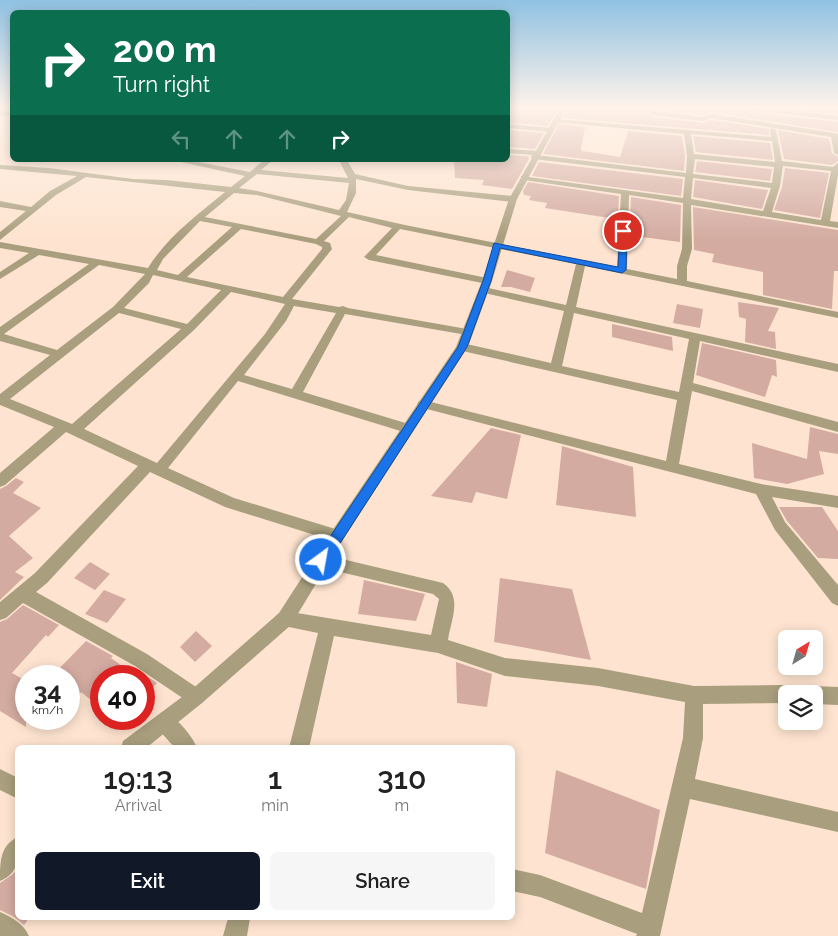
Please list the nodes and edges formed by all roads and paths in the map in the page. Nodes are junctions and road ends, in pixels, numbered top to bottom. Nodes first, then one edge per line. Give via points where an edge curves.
1 (517, 152) edge
2 (538, 152) edge
3 (690, 152) edge
4 (778, 152) edge
5 (536, 155) junction
6 (691, 156) junction
7 (59, 162) edge
8 (200, 162) edge
9 (267, 162) edge
10 (345, 162) edge
11 (780, 164) junction
12 (0, 167) edge
13 (837, 168) edge
14 (49, 170) junction
15 (255, 173) junction
16 (84, 174) junction
17 (690, 175) junction
18 (524, 178) junction
19 (352, 179) junction
20 (167, 182) junction
21 (776, 186) junction
22 (235, 189) junction
23 (625, 192) junction
24 (513, 199) junction
25 (687, 201) junction
26 (0, 204) edge
27 (32, 210) junction
28 (345, 213) junction
29 (767, 213) junction
30 (198, 218) junction
31 (825, 223) junction
32 (838, 225) edge
33 (240, 226) junction
34 (398, 226) junction
35 (0, 237) edge
36 (318, 242) junction
37 (0, 245) edge
38 (497, 245) junction
39 (36, 252) junction
40 (97, 262) junction
41 (581, 262) junction
42 (622, 270) junction
43 (152, 272) junction
44 (0, 276) edge
45 (181, 277) junction
46 (682, 282) junction
47 (485, 285) junction
48 (229, 288) junction
49 (288, 301) junction
50 (570, 308) junction
51 (117, 309) junction
52 (343, 309) junction
53 (838, 315) edge
54 (190, 328) junction
55 (0, 332) edge
56 (467, 332) junction
57 (694, 336) junction
58 (0, 337) edge
59 (462, 347) junction
60 (60, 354) junction
61 (556, 368) junction
62 (838, 368) edge
63 (235, 376) junction
64 (685, 391) junction
65 (295, 394) junction
66 (0, 400) edge
67 (423, 404) junction
68 (838, 427) edge
69 (407, 428) junction
70 (69, 429) junction
71 (672, 467) junction
72 (153, 468) junction
73 (0, 481) edge
74 (761, 490) junction
75 (838, 502) edge
76 (337, 536) junction
77 (321, 560) junction
78 (23, 594) junction
79 (838, 598) edge
80 (0, 612) edge
81 (285, 619) junction
82 (328, 627) junction
83 (438, 645) junction
84 (778, 694) edge
85 (694, 695) junction
86 (823, 695) edge
87 (196, 696) junction
88 (838, 696) edge
89 (165, 722) junction
90 (134, 745) edge
91 (185, 745) edge
92 (300, 745) edge
93 (0, 779) edge
94 (15, 787) edge
95 (683, 787) junction
96 (838, 822) edge
97 (15, 851) edge
98 (0, 870) edge
99 (515, 881) edge
100 (239, 920) edge
101 (0, 923) edge
102 (648, 931) edge
103 (17, 936) edge
104 (235, 936) edge

1 - 5 street
2 - 5 street
3 - 6 street
4 - 11 street
5 - 17 street
5 - 18 street
6 - 11 street
6 - 17 street
7 - 14 street
8 - 15 street
8 - 20 street
9 - 15 street
10 - 19 street
11 - 13 street
11 - 21 street
12 - 14 street
13 - 31 street
14 - 16 street
15 - 19 street
15 - 22 street
16 - 20 street
16 - 27 street
17 - 21 street
17 - 25 street
18 - 23 street
18 - 24 street
19 - 24 street
19 - 28 street via 351,202
20 - 22 street
21 - 29 street
22 - 28 street
22 - 30 street
23 - 25 street
23 - 42 street
24 - 38 street
25 - 29 street
25 - 46 street via 687,250
26 - 27 street
27 - 35 street
28 - 34 street
28 - 36 street
29 - 31 street
30 - 33 street
30 - 43 street via 159,258
31 - 32 street
33 - 36 street
33 - 45 street
34 - 38 street
34 - 47 street via 368,257
36 - 49 street via 327,245 327,249
37 - 39 street
38 - 41 street
38 - 47 street
39 - 40 street
39 - 44 street
40 - 43 street
40 - 55 street
41 - 42 street
41 - 50 street
42 - 46 street
43 - 45 street
43 - 51 street
45 - 48 street
46 - 53 street
47 - 50 street
47 - 56 street
48 - 49 street
48 - 54 street
49 - 52 street
49 - 63 street via 282,319
50 - 57 street
50 - 61 street
51 - 54 street
51 - 60 street
52 - 56 street
52 - 65 street
54 - 70 street via 125,388
56 - 59 street
57 - 62 street
57 - 64 street
58 - 60 street
59 - 61 street
59 - 67 street
60 - 66 street
61 - 64 street
63 - 65 street
63 - 72 street
64 - 68 street
64 - 71 street
65 - 69 street
66 - 70 street
67 - 69 street
67 - 71 street
69 - 76 street
70 - 72 street
70 - 73 street
71 - 74 street
72 - 76 street via 230,503
72 - 78 street via 94,520 66,553
74 - 75 street
74 - 79 street via 780,526
76 - 77 street
77 - 81 street
77 - 83 street via 437,588 444,593 447,598
78 - 80 street
78 - 87 street via 141,660
81 - 82 street
81 - 87 street
82 - 83 street
82 - 92 street
83 - 85 street via 505,666 598,676
84 - 85 street
85 - 95 street via 693,738
86 - 88 street
87 - 89 street
89 - 90 street
89 - 91 street
93 - 94 street
95 - 96 street
95 - 102 street
97 - 98 street
99 - 102 street via 540,886
100 - 104 street
101 - 103 street

